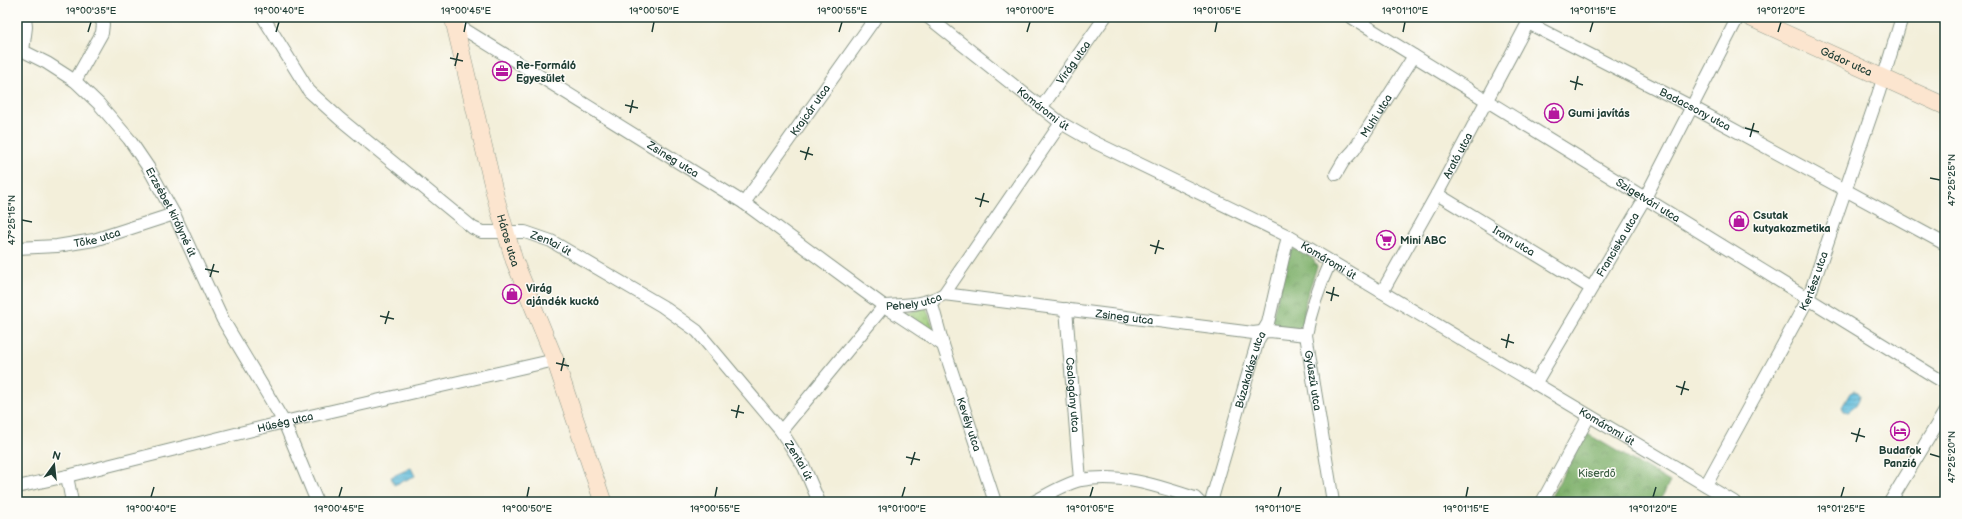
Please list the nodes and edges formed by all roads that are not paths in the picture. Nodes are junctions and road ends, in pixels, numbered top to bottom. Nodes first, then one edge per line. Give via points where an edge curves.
1 (25, 17) edge
2 (100, 17) edge
3 (263, 17) edge
4 (876, 17) edge
5 (928, 17) edge
6 (1105, 17) edge
7 (1351, 17) edge
8 (1738, 17) edge
9 (1749, 17) edge
10 (1902, 17) edge
11 (454, 20) edge
12 (1529, 20) edge
13 (20, 51) edge
14 (1414, 56) junction
15 (1884, 78) junction
16 (75, 81) junction
17 (1486, 99) junction
18 (1945, 106) edge
19 (1692, 107) junction
20 (1041, 108) junction
21 (1061, 123) junction
22 (1336, 174) dead end
23 (1845, 190) junction
24 (1437, 194) junction
25 (1645, 198) junction
26 (744, 203) junction
27 (174, 214) junction
28 (505, 231) junction
29 (1288, 236) junction
30 (1945, 244) edge
31 (17, 248) edge
32 (1330, 262) junction
33 (1591, 288) junction
34 (1382, 292) junction
35 (944, 294) junction
36 (1808, 299) junction
37 (931, 301) junction
38 (884, 306) junction
39 (1066, 309) junction
40 (1263, 332) junction
41 (1306, 335) junction
42 (943, 346) junction
43 (555, 360) junction
44 (1945, 383) edge
45 (1535, 384) junction
46 (1945, 411) edge
47 (1588, 416) junction
48 (284, 422) junction
49 (781, 431) junction
50 (67, 476) junction
51 (1080, 480) junction
52 (1706, 485) junction
53 (17, 487) edge
54 (72, 502) edge
55 (317, 502) edge
56 (603, 502) edge
57 (819, 502) edge
58 (995, 502) edge
59 (1034, 502) edge
60 (1199, 502) edge
61 (1211, 502) edge
62 (1333, 502) edge
63 (1542, 502) edge
64 (1734, 502) edge
65 (1890, 502) edge

1 - 13 street via 26,27
2 - 16 street via 103,24 102,33
3 - 28 street, Zentai út via 309,91 340,119 472,228 482,232
4 - 26 street, Krajcár utca
5 - 20 street, Komáromi út
6 - 20 street, Virág utca
7 - 14 street, Szigetvári utca
8 - 19 street, Franciska utca
9 - 15 street, Gádor utca
10 - 15 street, Kertész utca
11 - 26 street, Zsineg utca
11 - 28 street, Háros utca
12 - 17 street, Arató utca
12 - 19 street, Badacsony utca
13 - 16 street, Erzsébet királyné út via 48,63
14 - 17 street, Szigetvári utca
14 - 22 street, Muhi utca
15 - 18 street, Gádor utca
15 - 23 street, Kertész utca
16 - 27 street, Erzsébet királyné út via 129,139 148,166
17 - 24 street, Arató utca
17 - 25 street, Szigetvári utca
19 - 23 street, Badacsony utca
19 - 25 street, Franciska utca
20 - 21 street, Komáromi út
21 - 29 street, Komáromi út via 1094,142
21 - 35 street, Pehely utca
23 - 30 street, Badacsony utca
23 - 36 street, Kertész utca
24 - 33 street, Iram utca
24 - 34 street, Arató utca
25 - 33 street, Franciska utca
25 - 36 street, Szigetvári utca
26 - 38 street, Zsineg utca
27 - 31 street, Tőke utca via 94,240 57,246
27 - 48 street, Erzsébet királyné út via 223,320
28 - 43 street, Háros utca via 514,260
28 - 49 street, Zentai út via 525,232 551,241 662,306 697,331
29 - 32 street, Komáromi út
29 - 40 street, Búzakalász utca via 1268,323
32 - 34 street, Komáromi út
32 - 41 street, Gyűszű utca via 1316,291
33 - 45 street, Franciska utca
34 - 45 street, Komáromi út
35 - 37 street, Pehely utca
35 - 39 street, Zsineg utca
36 - 44 street, Szigetvári utca
36 - 52 street, Kertész utca
37 - 38 street, Pehely utca
37 - 42 street, Kevély utca
38 - 42 street
38 - 49 street, Pehely utca
39 - 40 street, Zsineg utca via 1253,333
39 - 51 street, Csalogány utca
40 - 41 street, Zsineg utca
40 - 61 street, Búzakalász utca via 1258,340
41 - 62 street, Gyűszű utca
42 - 58 street, Kevély utca
43 - 48 street, Hűség utca
43 - 56 street, Háros utca
45 - 47 street, Komáromi út
46 - 65 street
47 - 52 street, Komáromi út
47 - 63 street
48 - 50 street, Hűség utca
48 - 55 street, Erzsébet királyné út
49 - 57 street, Zentai út via 804,467
50 - 53 street, Hűség utca
50 - 54 street
51 - 59 street
51 - 60 street via 1112,478 1144,482 1195,498
52 - 64 street, Komáromi út

